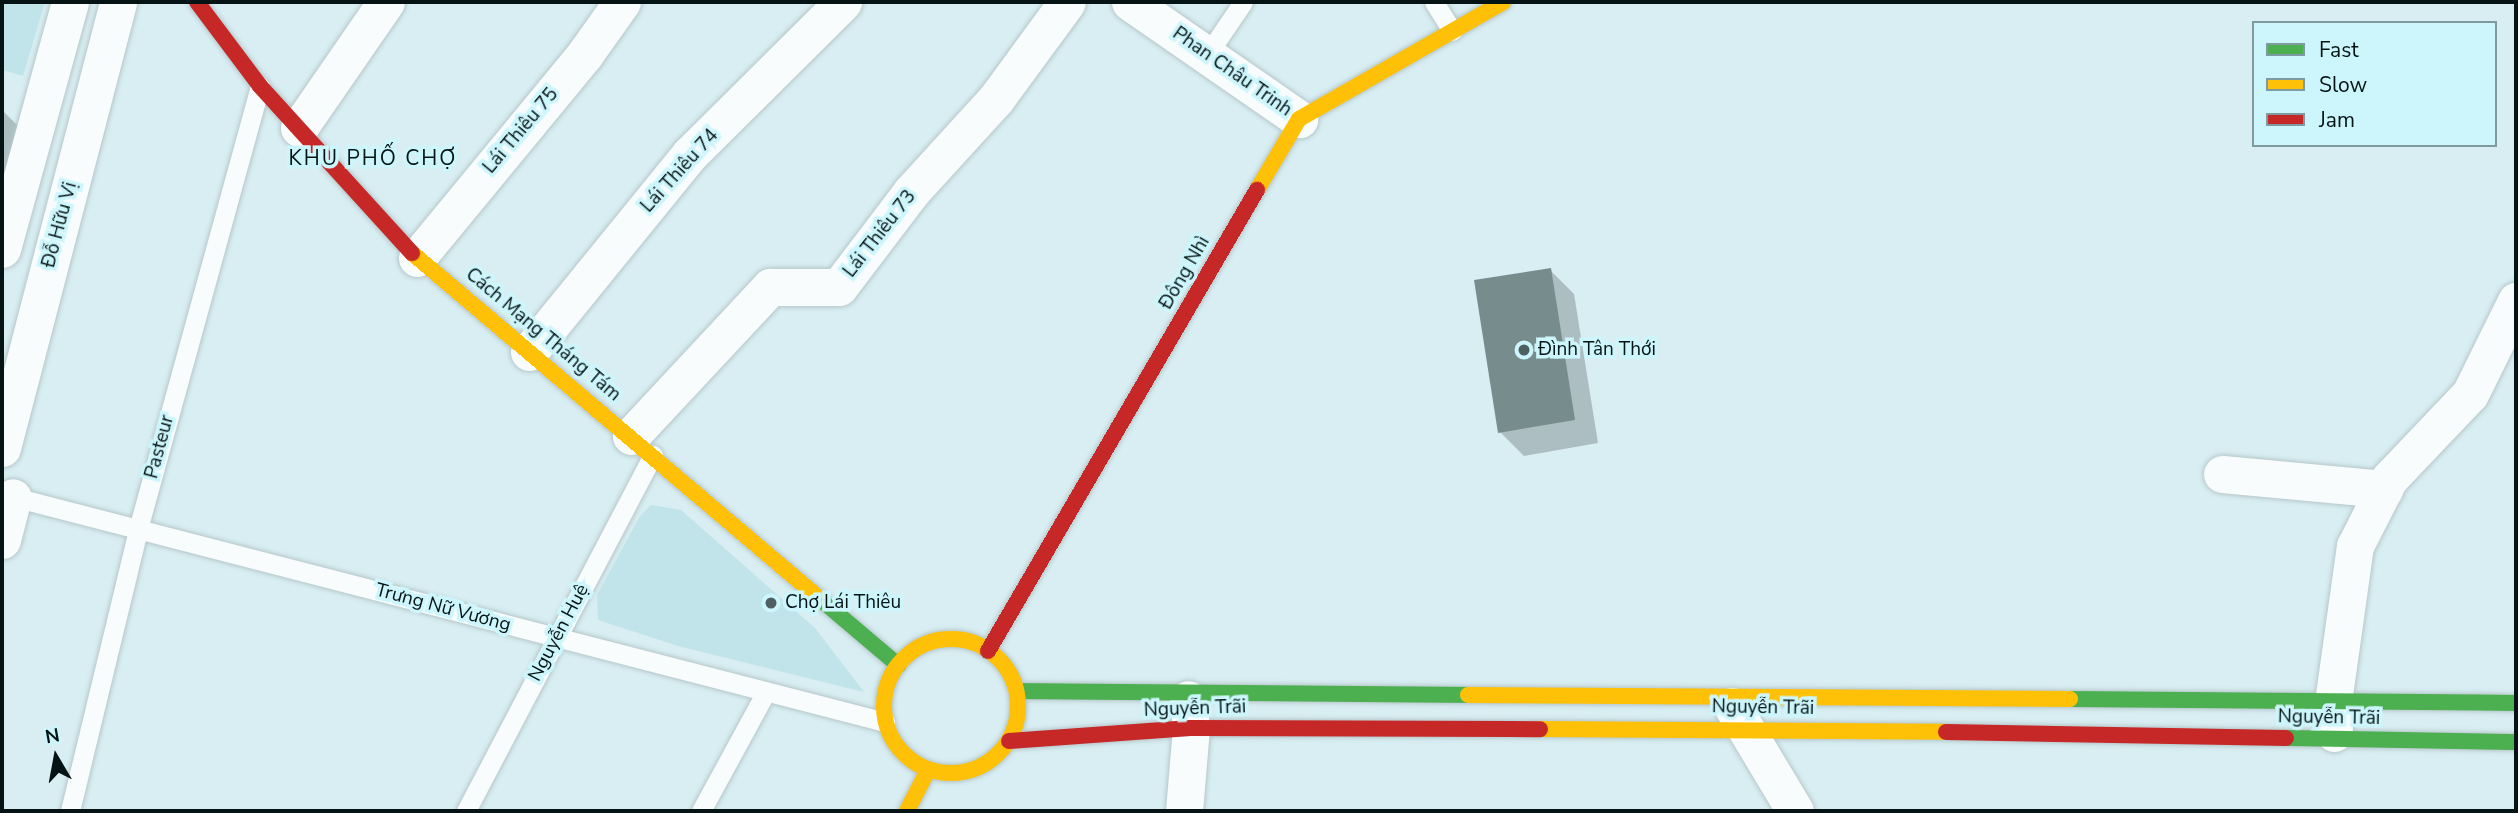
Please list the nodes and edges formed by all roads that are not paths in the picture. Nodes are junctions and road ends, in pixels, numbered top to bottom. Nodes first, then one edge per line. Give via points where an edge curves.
1 (70, 2) edge
2 (118, 2) edge
3 (197, 2) edge
4 (386, 2) edge
5 (622, 2) edge
6 (843, 2) edge
7 (1068, 2) edge
8 (1130, 2) edge
9 (1243, 2) edge
10 (1434, 2) edge
11 (1503, 2) edge
12 (1452, 31) junction
13 (1207, 55) junction
14 (260, 86) junction
15 (1299, 119) junction
16 (299, 128) junction
17 (2, 249) edge
18 (417, 258) junction
19 (2516, 301) edge
20 (529, 352) junction
21 (642, 445) junction
22 (2, 448) edge
23 (2222, 474) dead end
24 (2384, 489) junction
25 (8, 495) edge
26 (138, 529) junction
27 (2, 540) edge
28 (556, 637) junction
29 (988, 650) junction
30 (898, 664) junction
31 (1017, 691) junction
32 (1187, 691) junction
33 (766, 692) junction
34 (1726, 696) junction
35 (2333, 702) junction
36 (2516, 703) edge
37 (885, 722) junction
38 (1191, 728) junction
39 (1745, 729) junction
40 (2334, 739) junction
41 (1009, 741) junction
42 (2516, 742) edge
43 (928, 770) junction
44 (70, 811) edge
45 (466, 811) edge
46 (701, 811) edge
47 (907, 811) edge
48 (1184, 811) edge
49 (1795, 811) edge

1 - 17 street
2 - 22 street, Đỗ Hữu Vị
3 - 14 main road, Cách Mạng Tháng Tám
4 - 16 street
5 - 18 street, Lái Thiêu 75 via 585,54
6 - 20 street, Lái Thiêu 74 via 690,154
7 - 21 street, Lái Thiêu 73 via 996,99 911,192 839,287 770,286
8 - 13 street, Phan Châu Trinh
9 - 13 lane
10 - 12 lane
11 - 12 main road, Đông Nhì
12 - 15 main road, Đông Nhì
13 - 15 street, Phan Châu Trinh
14 - 16 main road, Cách Mạng Tháng Tám
14 - 26 lane, Pasteur
15 - 29 main road, Đông Nhì
16 - 18 main road, Cách Mạng Tháng Tám
18 - 20 main road, Cách Mạng Tháng Tám
19 - 24 street via 2470,394
20 - 21 main road, Cách Mạng Tháng Tám
21 - 28 lane, Nguyễn Huệ
21 - 30 main road, Cách Mạng Tháng Tám
23 - 24 street
24 - 35 street via 2355,546
25 - 26 lane, Trưng Nữ Vương
25 - 27 street
26 - 28 lane, Trưng Nữ Vương
26 - 44 lane, Pasteur
28 - 33 lane, Trưng Nữ Vương
28 - 45 lane, Nguyễn Huệ
29 - 30 main road via 970,642 931,643
29 - 31 main road via 1001,661
30 - 37 main road via 886,692
31 - 32 main road, Nguyễn Trãi via 1090,695
31 - 41 main road via 1018,709
32 - 34 main road, Nguyễn Trãi
32 - 38 street
33 - 37 lane, Trưng Nữ Vương
33 - 46 lane
34 - 35 main road, Nguyễn Trãi
34 - 39 street
35 - 36 main road, Nguyễn Trãi
35 - 40 street
37 - 43 main road via 908,759
38 - 39 main road, Nguyễn Trãi
38 - 41 main road, Nguyễn Trãi
38 - 48 street
39 - 40 main road, Nguyễn Trãi
39 - 49 street
40 - 42 main road, Nguyễn Trãi
41 - 43 main road via 974,770 951,774
43 - 47 main road

